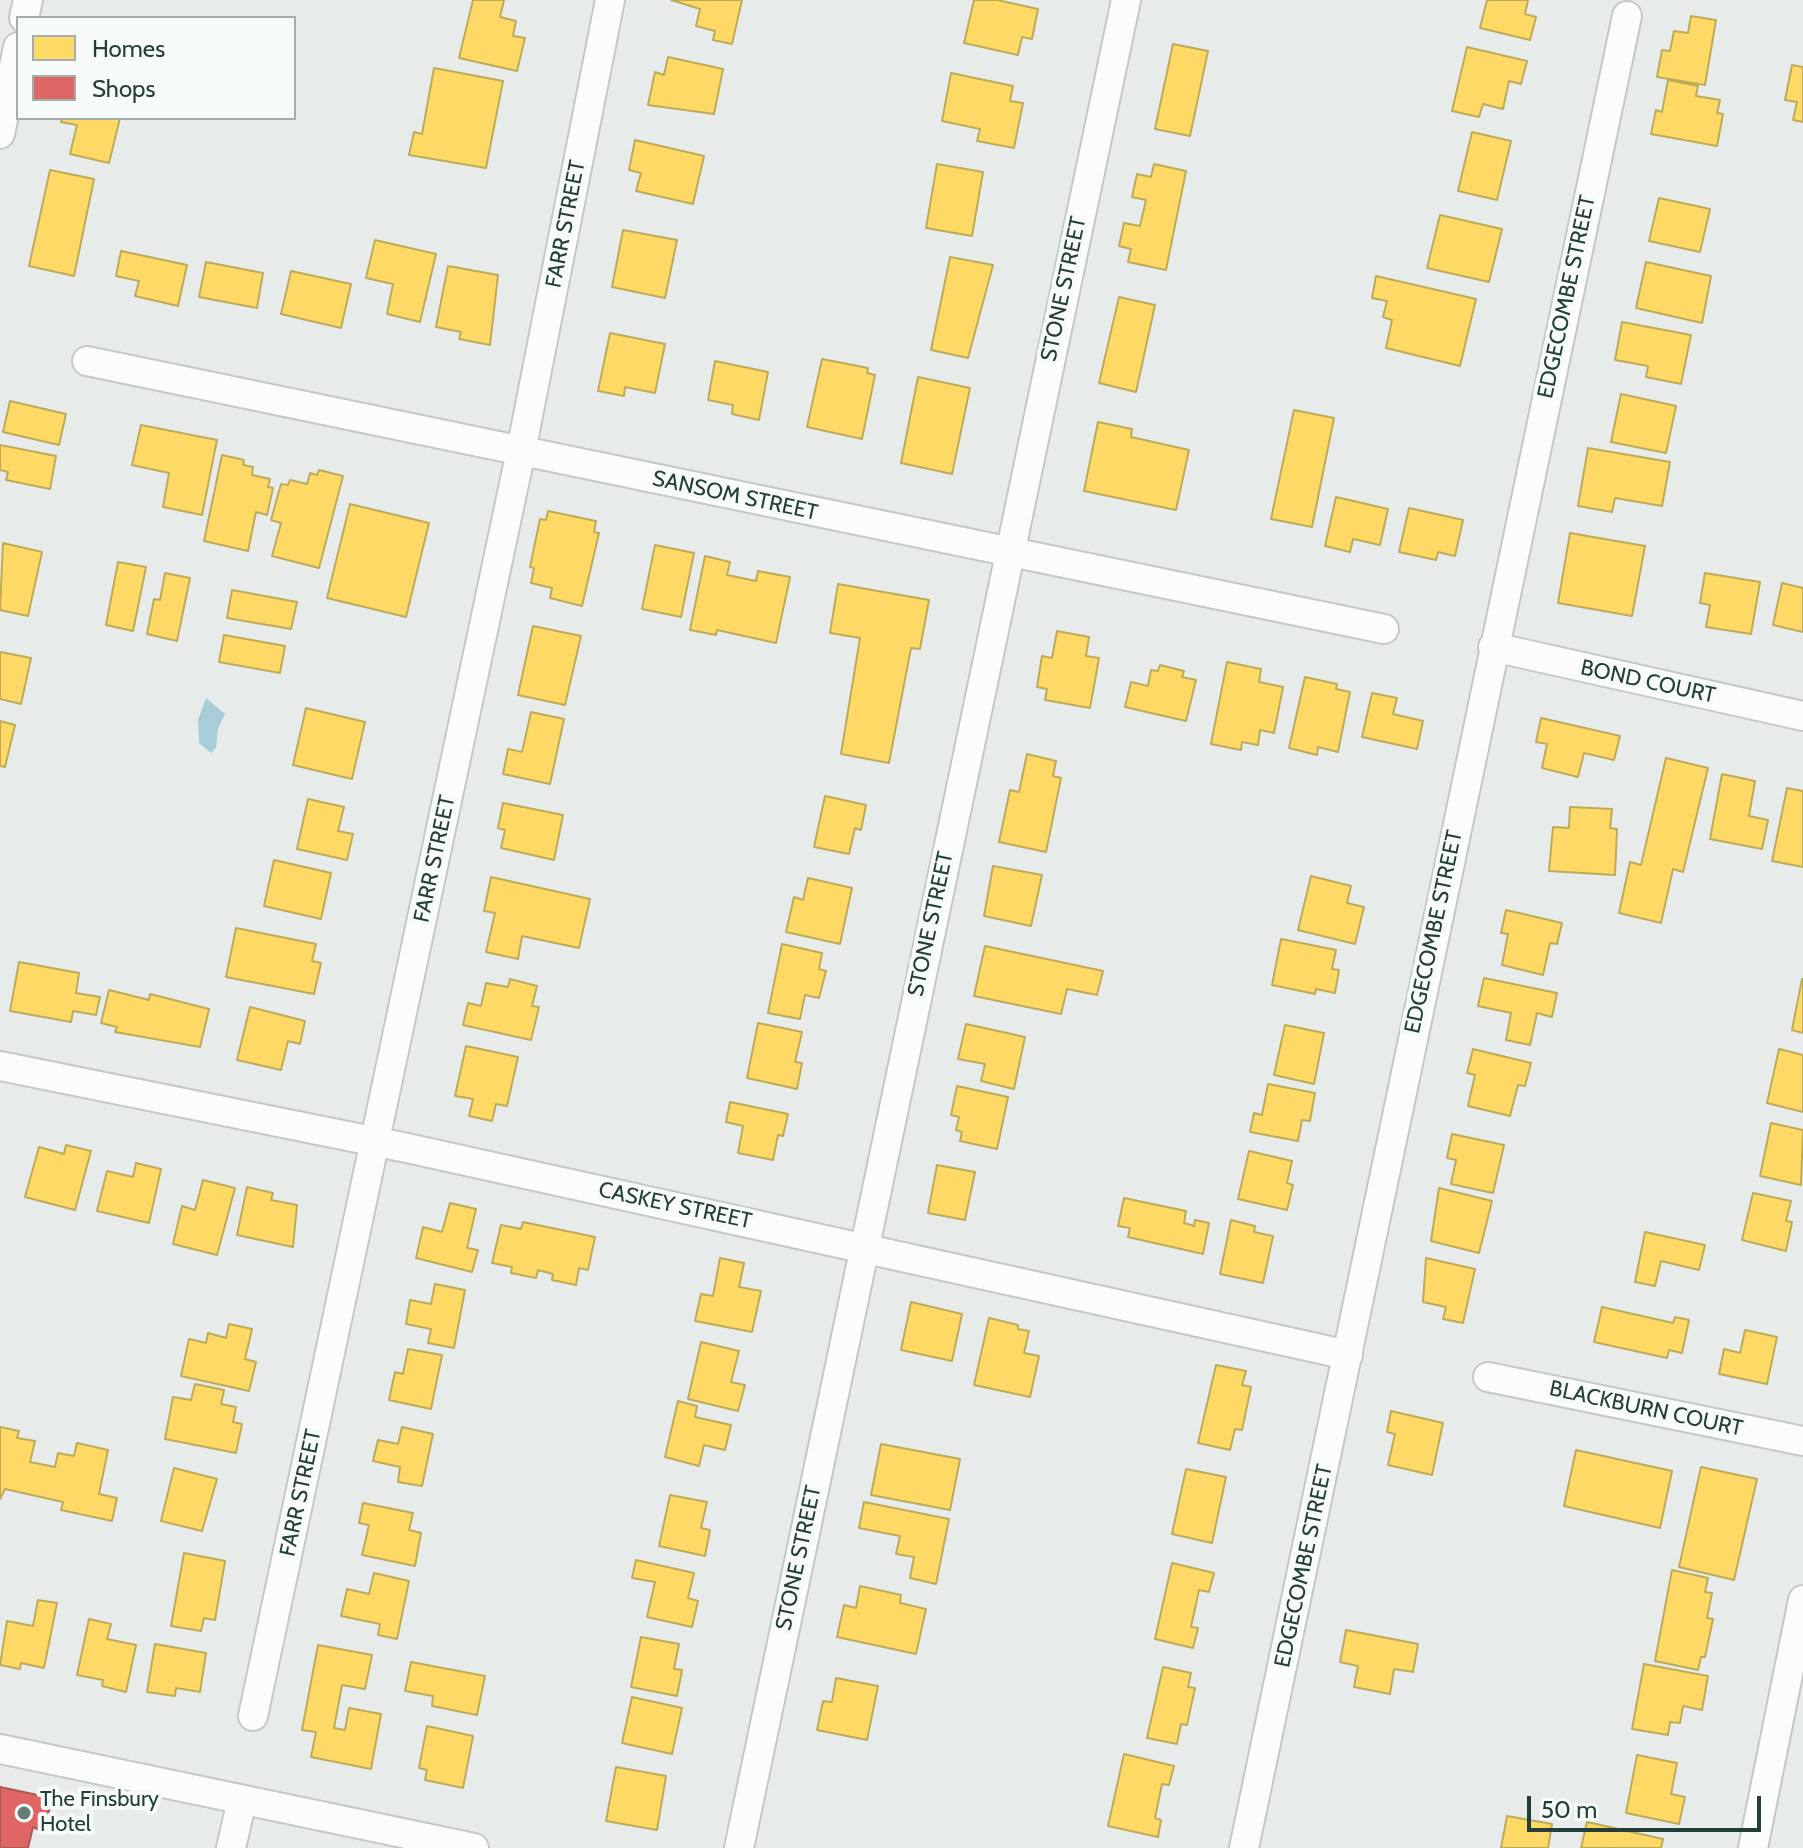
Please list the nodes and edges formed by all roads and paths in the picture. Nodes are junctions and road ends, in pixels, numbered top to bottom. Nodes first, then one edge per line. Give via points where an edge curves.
1 (610, 0) edge
2 (1126, 0) edge
3 (1627, 16) dead end
4 (16, 57) edge
5 (0, 134) edge
6 (87, 361) dead end
7 (521, 451) junction
8 (1008, 554) junction
9 (1384, 629) dead end
10 (1493, 647) junction
11 (1803, 716) edge
12 (0, 1066) edge
13 (375, 1141) junction
14 (863, 1248) junction
15 (1348, 1355) junction
16 (1488, 1377) dead end
17 (1803, 1441) edge
18 (1803, 1600) edge
19 (253, 1716) dead end
20 (0, 1749) edge
21 (242, 1800) junction
22 (231, 1848) edge
23 (474, 1848) edge
24 (739, 1848) edge
25 (1244, 1848) edge
26 (1753, 1848) edge

1 - 7 street, FARR STREET
2 - 8 street, STONE STREET
3 - 10 street, EDGECOMBE STREET
4 - 5 street
6 - 7 street, SANSOM STREET
7 - 8 street, SANSOM STREET
7 - 13 street, FARR STREET
8 - 9 street, SANSOM STREET
8 - 14 street, STONE STREET
10 - 11 street, BOND COURT
10 - 15 street, EDGECOMBE STREET
12 - 13 street, CASKEY STREET
13 - 14 street, CASKEY STREET
13 - 19 street, FARR STREET
14 - 15 street, CASKEY STREET
14 - 24 street, STONE STREET
15 - 25 street, EDGECOMBE STREET
16 - 17 street, BLACKBURN COURT
18 - 26 street
20 - 21 street
21 - 22 street
21 - 23 street

